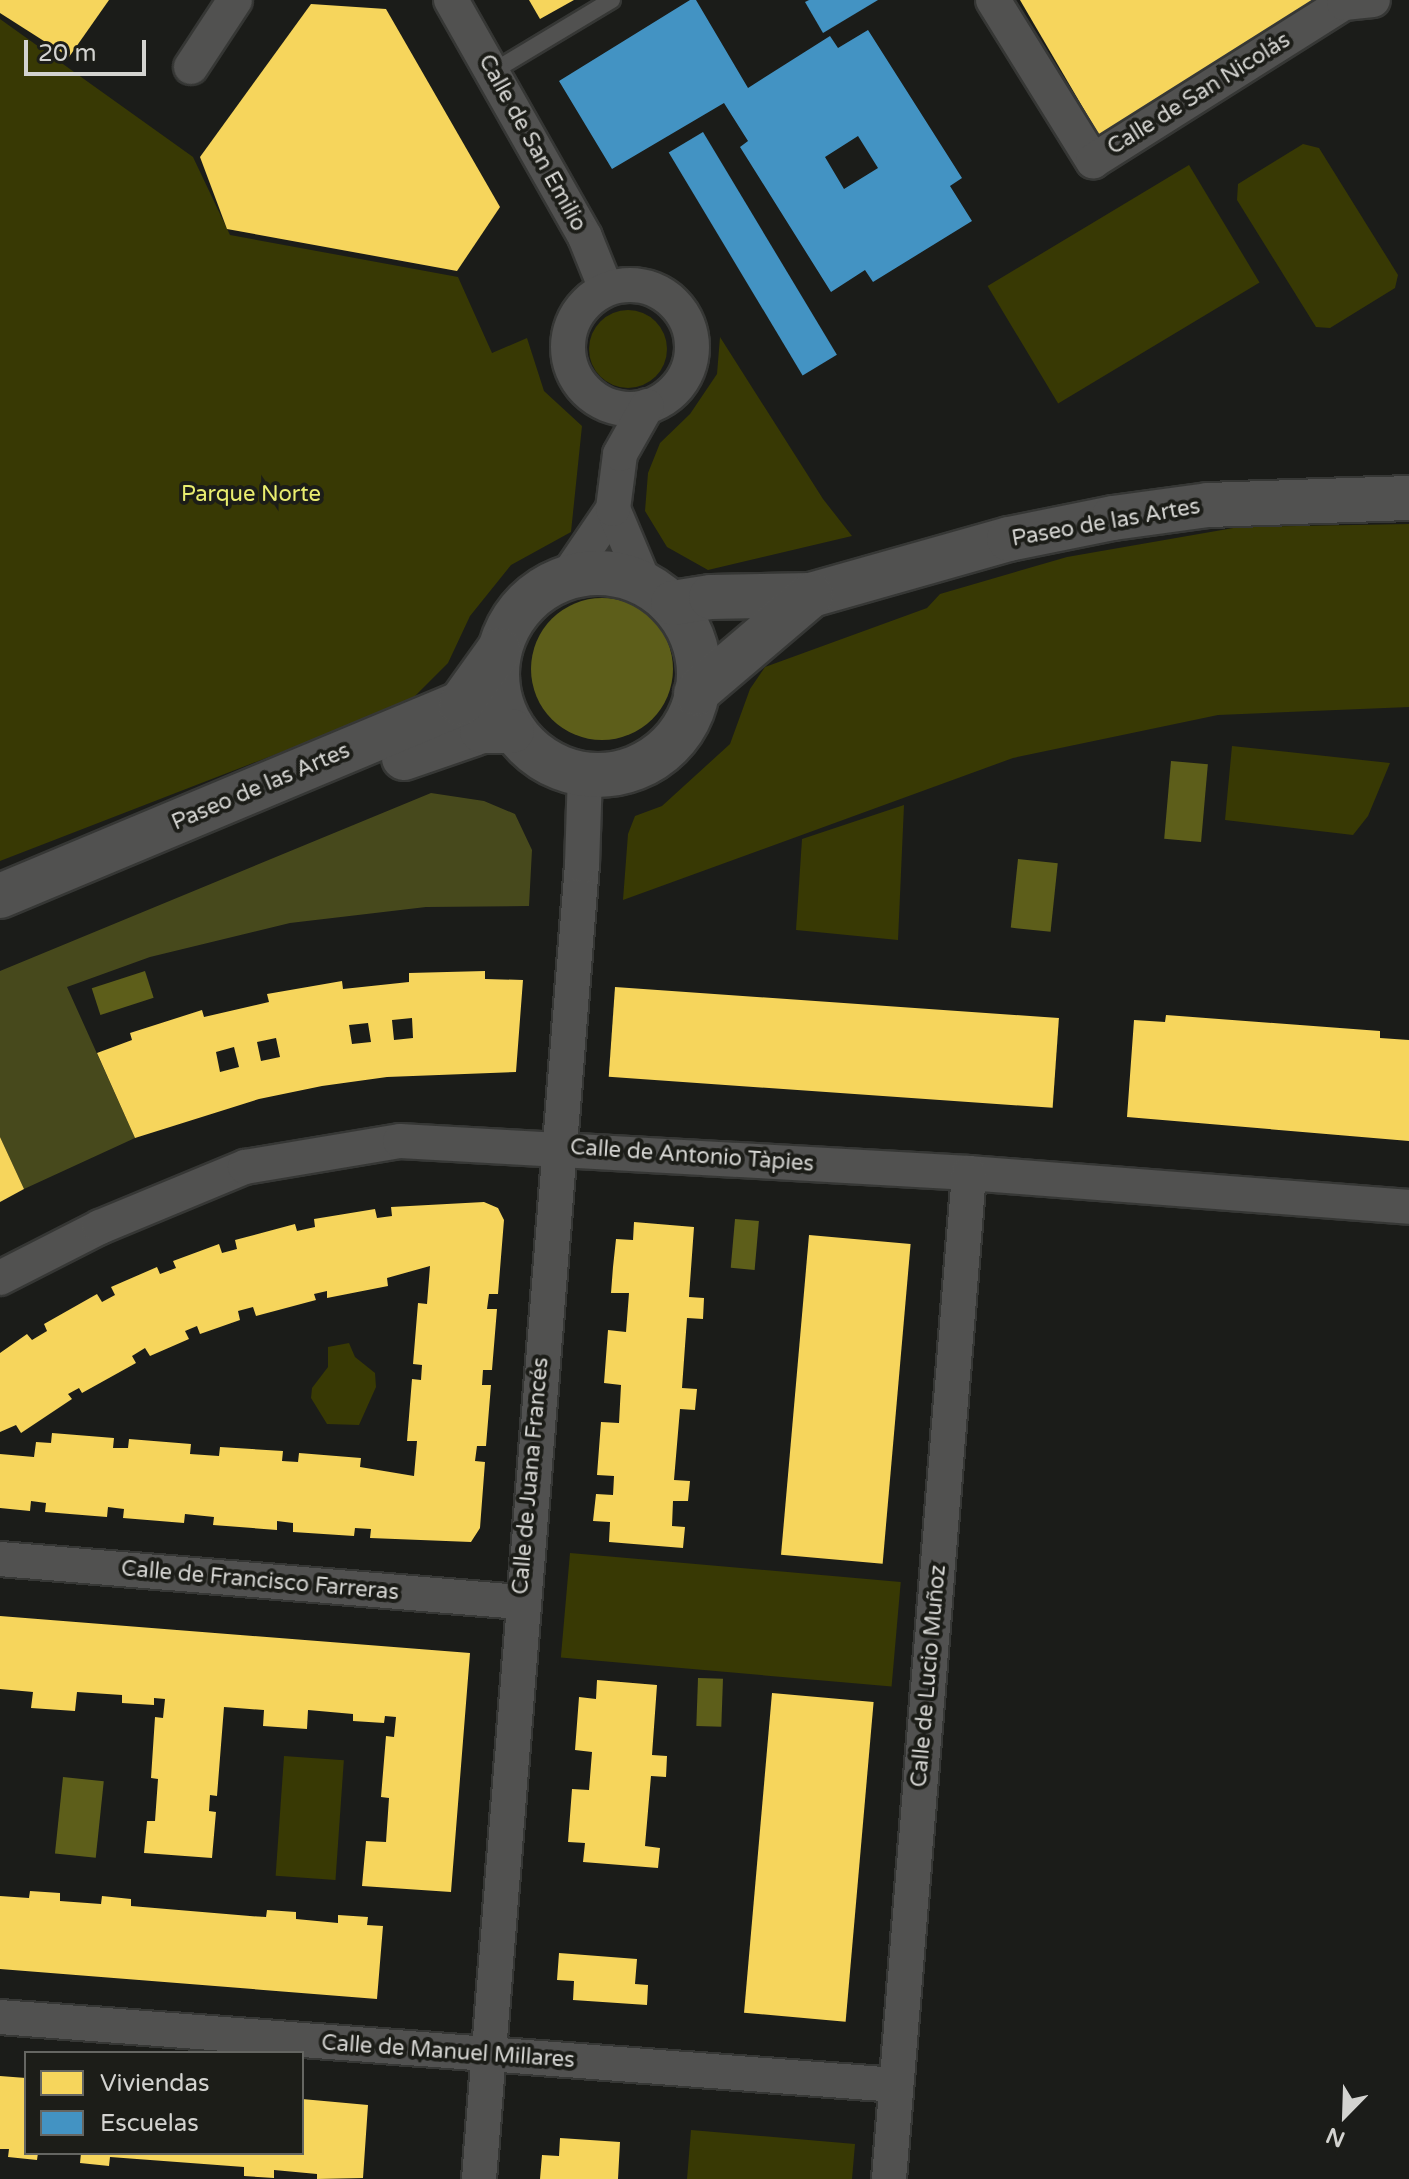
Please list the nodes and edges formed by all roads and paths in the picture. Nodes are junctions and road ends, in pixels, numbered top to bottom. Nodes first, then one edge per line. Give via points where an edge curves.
1 (235, 0) edge
2 (451, 0) edge
3 (612, 0) edge
4 (993, 0) edge
5 (1353, 1) edge
6 (191, 67) dead end
7 (492, 72) junction
8 (606, 289) junction
9 (605, 405) junction
10 (647, 406) junction
11 (620, 454) junction
12 (1409, 498) edge
13 (613, 509) junction
14 (566, 578) junction
15 (660, 595) junction
16 (811, 595) junction
17 (499, 650) junction
18 (696, 693) junction
19 (512, 731) junction
20 (585, 774) junction
21 (0, 896) edge
22 (0, 929) edge
23 (559, 1147) junction
24 (969, 1173) junction
25 (1409, 1207) edge
26 (0, 1278) edge
27 (0, 1559) edge
28 (520, 1602) junction
29 (0, 2017) edge
30 (489, 2054) junction
31 (896, 2085) junction
32 (479, 2179) edge
33 (889, 2179) edge

1 - 6 street
2 - 7 street, Calle de San Emilio
3 - 7 lane
4 - 5 street, Calle de San Nicolás via 1093,161
7 - 8 street, Calle de San Emilio via 585,237
8 - 9 street via 583,305 572,323 567,349 572,371 588,394
8 - 10 street via 629,285 654,290 673,302 688,324 692,349 687,372 672,393
9 - 10 street
9 - 11 street
10 - 11 street
11 - 13 street
12 - 16 main road, Paseo de las Artes via 1208,505 1113,518 1009,539
13 - 14 street
13 - 15 street
14 - 15 main road via 600,573
14 - 17 main road via 536,593 513,618
15 - 16 main road, Paseo de las Artes
15 - 18 main road via 690,627 697,651
16 - 18 main road, Paseo de las Artes
17 - 19 main road via 500,706
17 - 21 main road, Paseo de las Artes via 461,703
18 - 20 main road via 677,738 650,761 619,773
19 - 20 main road via 552,764
19 - 22 main road, Paseo de las Artes via 482,731 440,743
20 - 23 street, Calle de Juana Francés
23 - 24 street, Calle de Antonio Tàpies
23 - 26 street, Calle de Antonio Tàpies via 400,1141 245,1167 100,1227
23 - 28 street, Calle de Juana Francés
24 - 25 street, Calle de Antonio Tàpies
24 - 31 street, Calle de Lucio Muñoz
27 - 28 street, Calle de Francisco Farreras
28 - 30 street, Calle de Juana Francés
29 - 30 street, Calle de Manuel Millares
30 - 31 street, Calle de Manuel Millares
30 - 32 street, Calle de Juana Francés
31 - 33 street, Calle de Lucio Muñoz

